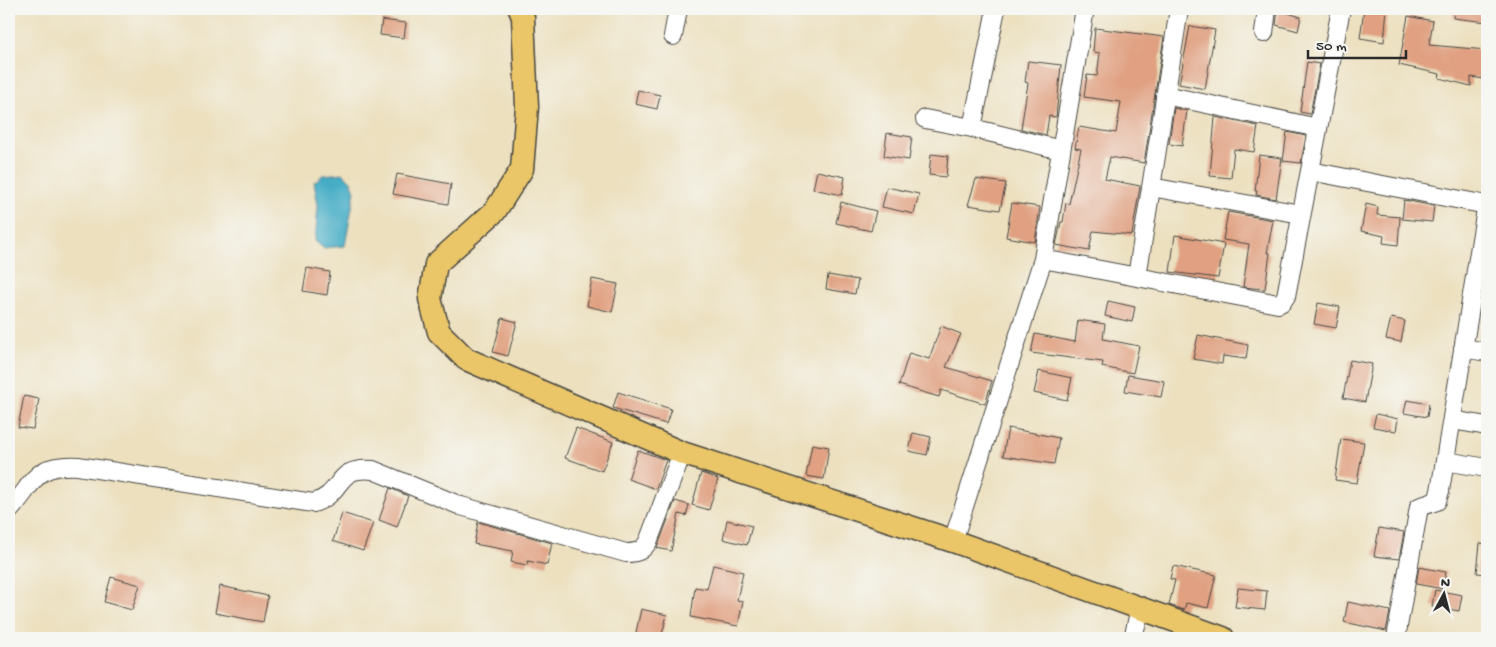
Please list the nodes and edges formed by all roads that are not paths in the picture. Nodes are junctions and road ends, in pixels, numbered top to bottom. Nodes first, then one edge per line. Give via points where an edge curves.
1 (520, 9) edge
2 (678, 9) edge
3 (996, 9) edge
4 (1085, 9) edge
5 (1179, 9) edge
6 (1267, 9) edge
7 (1341, 9) edge
8 (1264, 33) dead end
9 (673, 36) dead end
10 (1165, 96) junction
11 (925, 119) dead end
12 (972, 128) junction
13 (1318, 128) junction
14 (1062, 150) junction
15 (1310, 171) junction
16 (1151, 187) junction
17 (1487, 204) edge
18 (1301, 214) junction
19 (1043, 259) junction
20 (1137, 277) junction
21 (1481, 277) edge
22 (1463, 348) junction
23 (1487, 352) edge
24 (1452, 420) junction
25 (1487, 426) edge
26 (682, 453) junction
27 (1445, 461) junction
28 (1487, 468) edge
29 (9, 511) edge
30 (953, 541) junction
31 (1140, 609) junction
32 (1133, 638) edge
33 (1223, 638) edge
34 (1396, 638) edge

1 - 26 main road via 527,107 522,169 495,211 436,264 430,299 439,332 466,359
2 - 9 street
3 - 12 street
4 - 14 street
5 - 10 street
6 - 8 street
7 - 13 street
10 - 13 street
10 - 16 street
11 - 12 street
12 - 14 street
13 - 15 street
14 - 19 street
15 - 17 street
15 - 18 street
16 - 18 street
16 - 20 street
17 - 21 street
18 - 20 street via 1286,296 1278,304
19 - 20 street
19 - 30 street
21 - 22 street
22 - 23 street
22 - 24 street
24 - 25 street
24 - 27 street
26 - 29 street via 648,542 636,553 626,553 461,506 373,470 361,469 350,471 340,479 332,494 313,503 61,465 41,471
26 - 30 main road
27 - 28 street
27 - 34 street via 1437,501 1419,507
30 - 31 main road
31 - 32 street
31 - 33 main road

